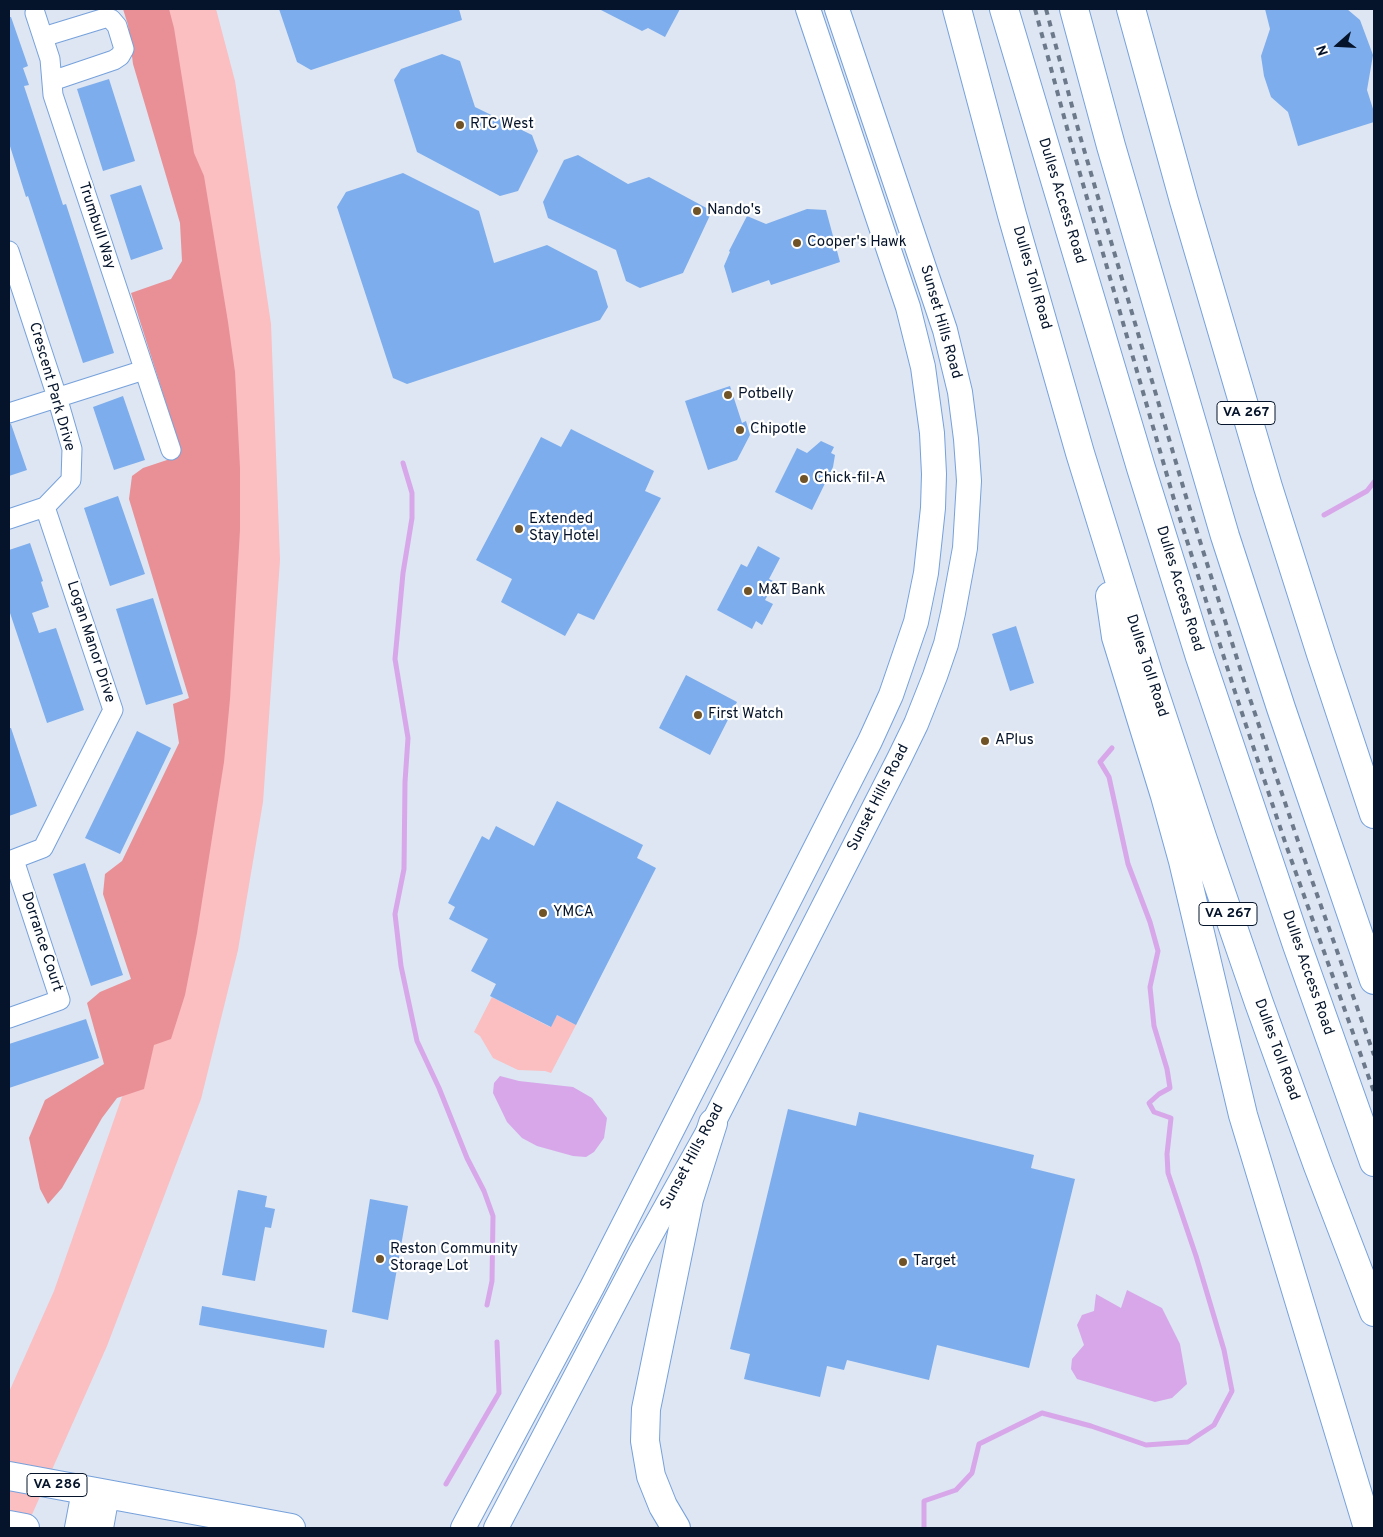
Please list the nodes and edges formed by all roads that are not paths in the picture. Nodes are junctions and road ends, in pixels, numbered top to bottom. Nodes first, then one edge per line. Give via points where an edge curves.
1 (808, 9) edge
2 (837, 9) edge
3 (957, 9) edge
4 (1004, 9) edge
5 (1074, 9) edge
6 (1131, 9) edge
7 (35, 13) dead end
8 (43, 37) junction
9 (52, 81) junction
10 (9, 251) edge
11 (144, 370) junction
12 (57, 397) junction
13 (9, 413) edge
14 (171, 450) dead end
15 (45, 507) junction
16 (1098, 511) junction
17 (9, 519) edge
18 (1374, 814) edge
19 (11, 861) edge
20 (1374, 980) edge
21 (9, 1018) edge
22 (713, 1122) junction
23 (1374, 1162) edge
24 (1374, 1312) edge
25 (9, 1476) edge
26 (96, 1492) junction
27 (9, 1525) edge
28 (25, 1528) edge
29 (79, 1528) edge
30 (99, 1528) edge
31 (291, 1528) edge
32 (463, 1528) edge
33 (496, 1528) edge
34 (676, 1528) edge
35 (1368, 1528) edge

1 - 32 main road, Sunset Hills Road via 905,298 923,367 934,474 926,573 916,622 891,695 870,741 592,1288
2 - 22 main road, Sunset Hills Road via 951,354 966,439 965,548 946,644 916,724
3 - 16 highway, Dulles Toll Road / VA 267 via 1012,215
4 - 23 highway, Dulles Access Road via 1200,657
5 - 20 highway via 1225,536 1280,708
6 - 18 highway, VA 267 via 1262,468
7 - 8 street, Trumbull Way
8 - 9 street, Trumbull Way
8 - 9 street via 105,18 117,26 124,49 114,60
9 - 11 street, Trumbull Way via 52,95
10 - 12 street, Crescent Park Drive
11 - 12 street
11 - 14 street, Trumbull Way
12 - 13 street
12 - 15 street, Crescent Park Drive via 72,449 70,480
15 - 17 street, Crescent Park Drive
15 - 19 street, Logan Manor Drive via 113,710 43,848
16 - 24 highway, Dulles Toll Road / VA 267 via 1172,749 1243,957
16 - 35 highway via 1116,638 1174,828 1243,1114
19 - 21 street, Dorrance Court via 60,1000
22 - 33 main road, Sunset Hills Road
22 - 34 highway via 689,1199 646,1408 645,1441 651,1476 662,1506
25 - 26 highway, VA 286
26 - 29 highway
26 - 30 highway
26 - 31 highway, VA 286
27 - 28 highway

